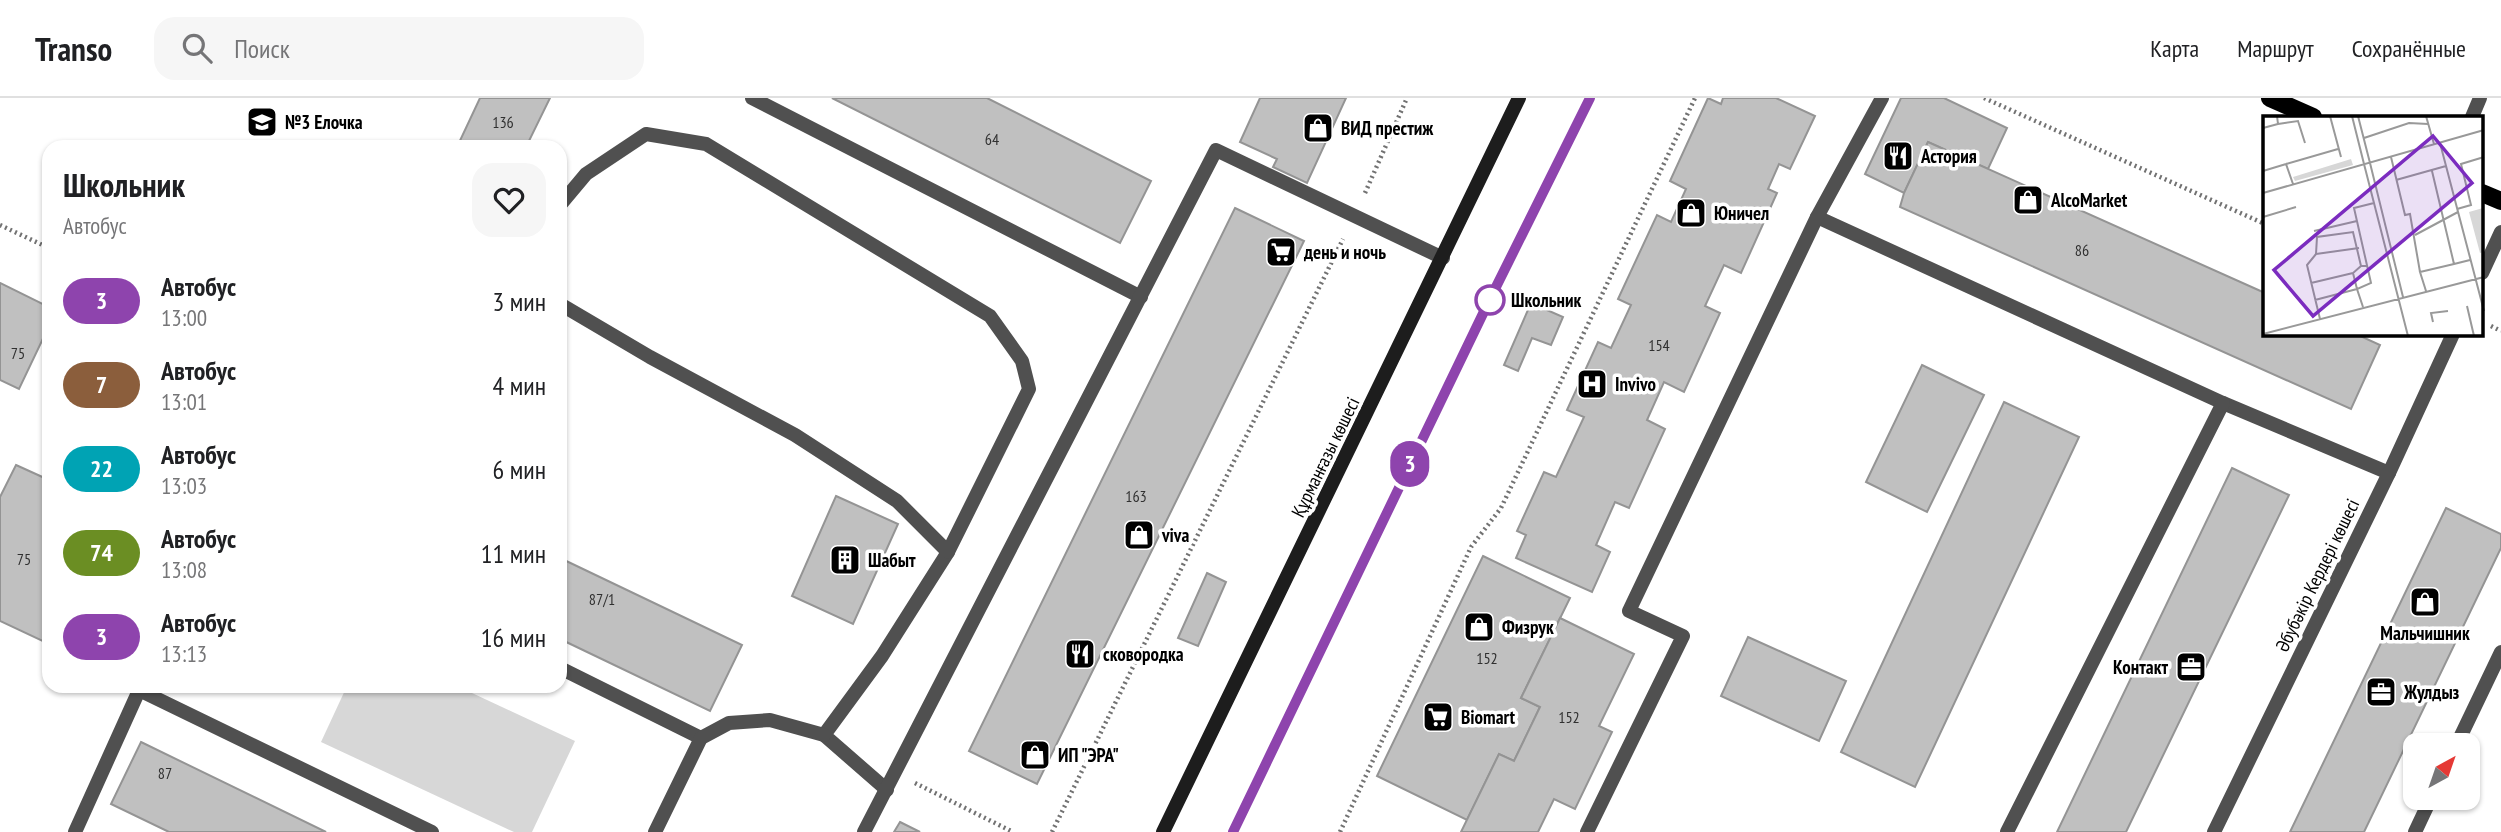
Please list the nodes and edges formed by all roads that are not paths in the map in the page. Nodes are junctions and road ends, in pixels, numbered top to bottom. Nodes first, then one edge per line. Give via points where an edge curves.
1 (752, 98) edge
2 (1519, 98) edge
3 (1590, 98) edge
4 (1882, 98) edge
5 (2270, 98) edge
6 (2480, 98) edge
7 (2311, 116) edge
8 (2472, 116) edge
9 (2484, 193) edge
10 (567, 197) edge
11 (2501, 201) edge
12 (1817, 217) junction
13 (2501, 232) edge
14 (1443, 258) junction
15 (2484, 268) edge
16 (1141, 297) junction
17 (567, 308) edge
18 (2452, 336) edge
19 (2222, 403) junction
20 (2389, 473) junction
21 (948, 552) junction
22 (2501, 652) edge
23 (567, 671) edge
24 (138, 693) edge
25 (150, 693) edge
26 (2462, 733) edge
27 (824, 735) junction
28 (701, 738) junction
29 (887, 790) junction
30 (2425, 810) edge
31 (75, 832) edge
32 (432, 832) edge
33 (656, 832) edge
34 (864, 832) edge
35 (1163, 832) edge
36 (1233, 832) edge
37 (1587, 832) edge
38 (2007, 832) edge
39 (2214, 832) edge
40 (2415, 832) edge

1 - 16 street
2 - 14 street, Құрманғазы көшесі
3 - 36 street
4 - 12 street
5 - 7 main road
6 - 8 street
9 - 11 main road
10 - 21 street via 586,174 646,134 706,144 990,316 1022,361 1029,389
12 - 19 street
12 - 37 street via 1629,611 1683,636
13 - 15 street
14 - 16 street via 1216,150
14 - 35 street, Құрманғазы көшесі
16 - 29 street
17 - 21 street via 796,435 897,501
18 - 20 street, Әбубәкір Кердері көшесі
19 - 20 street
19 - 38 street
20 - 39 street, Әбубәкір Кердері көшесі
21 - 27 street via 882,656
22 - 26 street
23 - 28 street
24 - 31 street
25 - 32 street
27 - 28 street via 769,720 729,723
27 - 29 street
28 - 33 street
29 - 34 street
30 - 40 street

